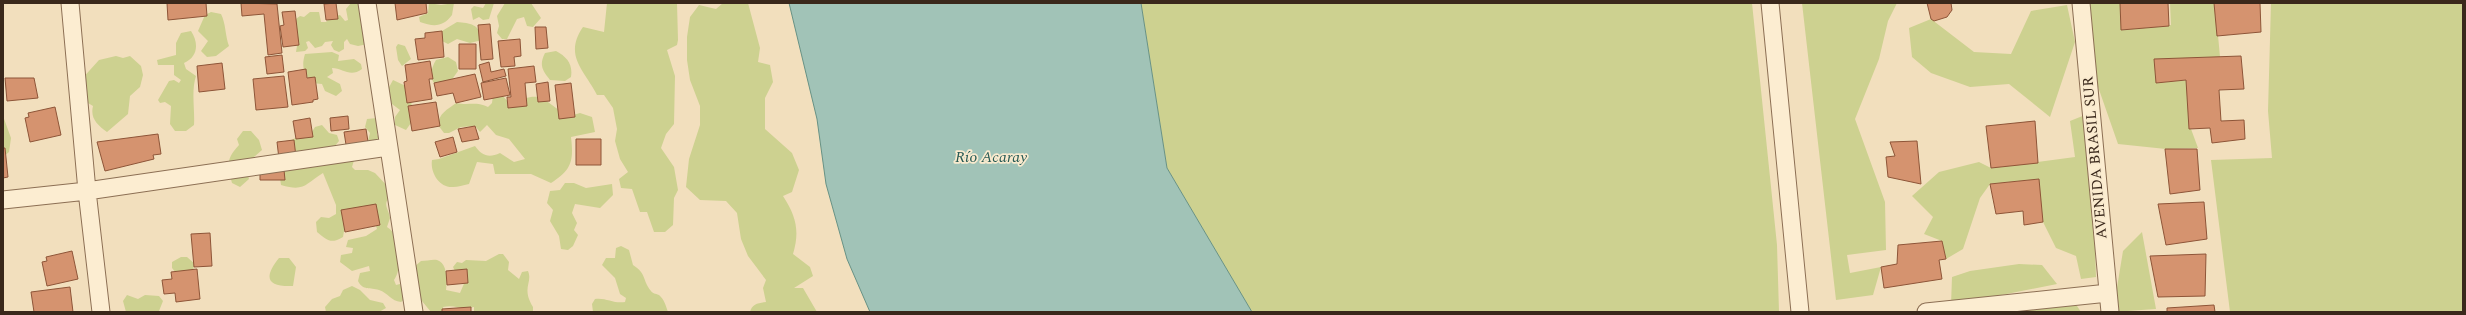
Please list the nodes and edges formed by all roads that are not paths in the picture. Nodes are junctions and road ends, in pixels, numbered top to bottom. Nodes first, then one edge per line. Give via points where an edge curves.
1 (70, 3) edge
2 (367, 3) edge
3 (1770, 3) edge
4 (2081, 3) edge
5 (388, 147) junction
6 (87, 191) junction
7 (3, 200) edge
8 (2108, 293) junction
9 (101, 312) edge
10 (414, 312) edge
11 (1800, 312) edge
12 (1926, 312) edge
13 (2110, 312) edge

1 - 6 street
2 - 5 street
3 - 11 street
4 - 8 street, AVENIDA BRASIL SUR
5 - 6 street
5 - 10 street
6 - 7 street
6 - 9 street
8 - 12 street
8 - 13 street, AVENIDA BRASIL SUR

